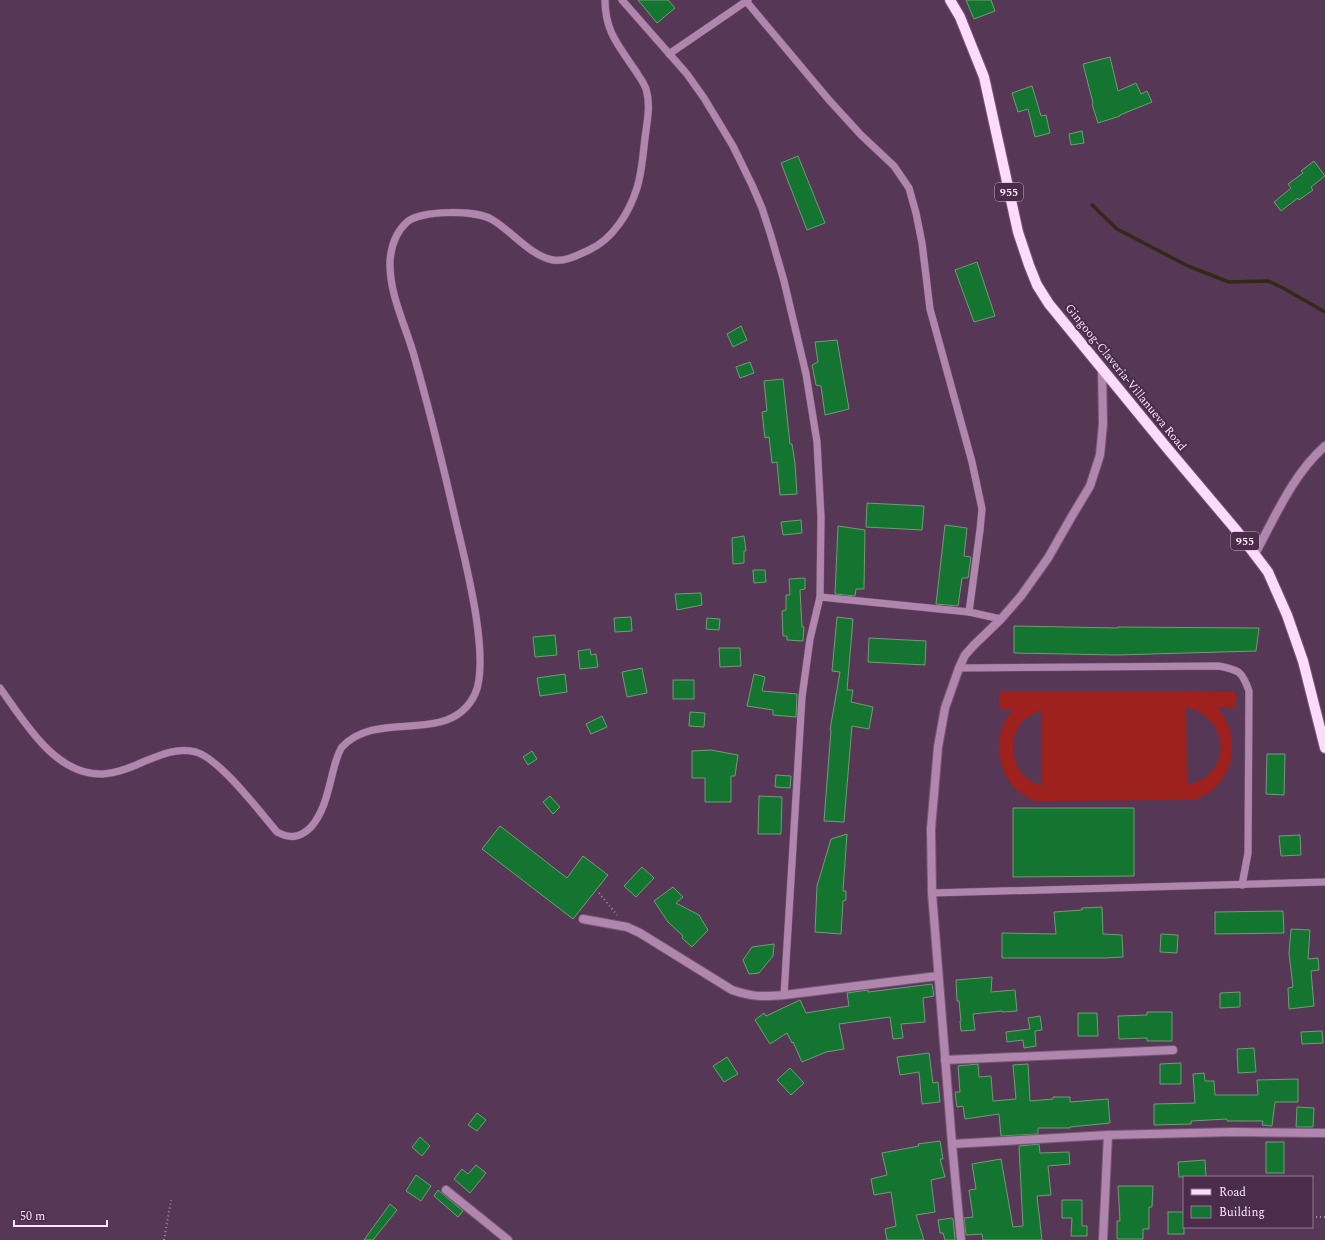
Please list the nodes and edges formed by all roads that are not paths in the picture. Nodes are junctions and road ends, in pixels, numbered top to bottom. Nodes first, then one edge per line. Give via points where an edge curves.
1 (622, 0) edge
2 (950, 0) edge
3 (603, 1) edge
4 (747, 1) edge
5 (669, 54) junction
6 (1102, 368) junction
7 (1325, 446) edge
8 (1255, 554) junction
9 (820, 597) junction
10 (969, 612) junction
11 (1002, 619) junction
12 (959, 668) junction
13 (0, 688) edge
14 (1325, 748) edge
15 (1325, 882) edge
16 (1242, 885) junction
17 (932, 893) junction
18 (583, 918) dead end
19 (938, 976) junction
20 (784, 996) junction
21 (1173, 1050) dead end
22 (944, 1060) junction
23 (1325, 1133) edge
24 (1108, 1134) junction
25 (952, 1144) junction
26 (446, 1190) dead end
27 (508, 1240) edge
28 (961, 1240) edge
29 (1103, 1240) edge

1 - 5 lane
2 - 6 main road, Gingoog-Claveria-Villanueva Road / 955 via 960,17 984,77 1018,232 1031,272 1050,304
3 - 13 lane via 608,26 614,39 645,86 649,114 638,185 626,214 609,236 592,249 568,259 554,261 538,255 490,217 470,212 435,213 408,220 395,237 390,261 394,296 430,418 477,617 480,667 477,689 468,707 452,719 376,728 357,735 340,748 318,818 298,836 287,837 277,832 216,763 196,752 180,750 163,753 118,771 102,774 85,772 62,762 38,740
4 - 5 lane
4 - 10 lane via 829,100 894,166 909,188 922,243 930,309 972,462 982,509
5 - 9 lane via 704,98 733,146 762,208 782,274 806,374 817,442 822,517
6 - 8 main road, Gingoog-Claveria-Villanueva Road / 955
6 - 11 street via 1100,455 1090,486 1048,558
7 - 8 street via 1296,479
8 - 14 main road, Gingoog-Claveria-Villanueva Road / 955 via 1270,577 1287,615 1303,661
9 - 10 lane
9 - 20 lane via 810,639 802,697
10 - 11 lane
11 - 12 street via 965,655
12 - 16 lane via 1219,666 1235,669 1244,677 1249,691 1248,853
12 - 17 street via 945,708 938,747 931,829
15 - 16 lane
16 - 17 lane
17 - 19 street
18 - 20 street via 627,927 651,939 732,990 748,996
19 - 20 street
19 - 22 street
21 - 22 street
22 - 25 street
23 - 24 street
24 - 25 street
24 - 29 street
25 - 28 street
26 - 27 street

